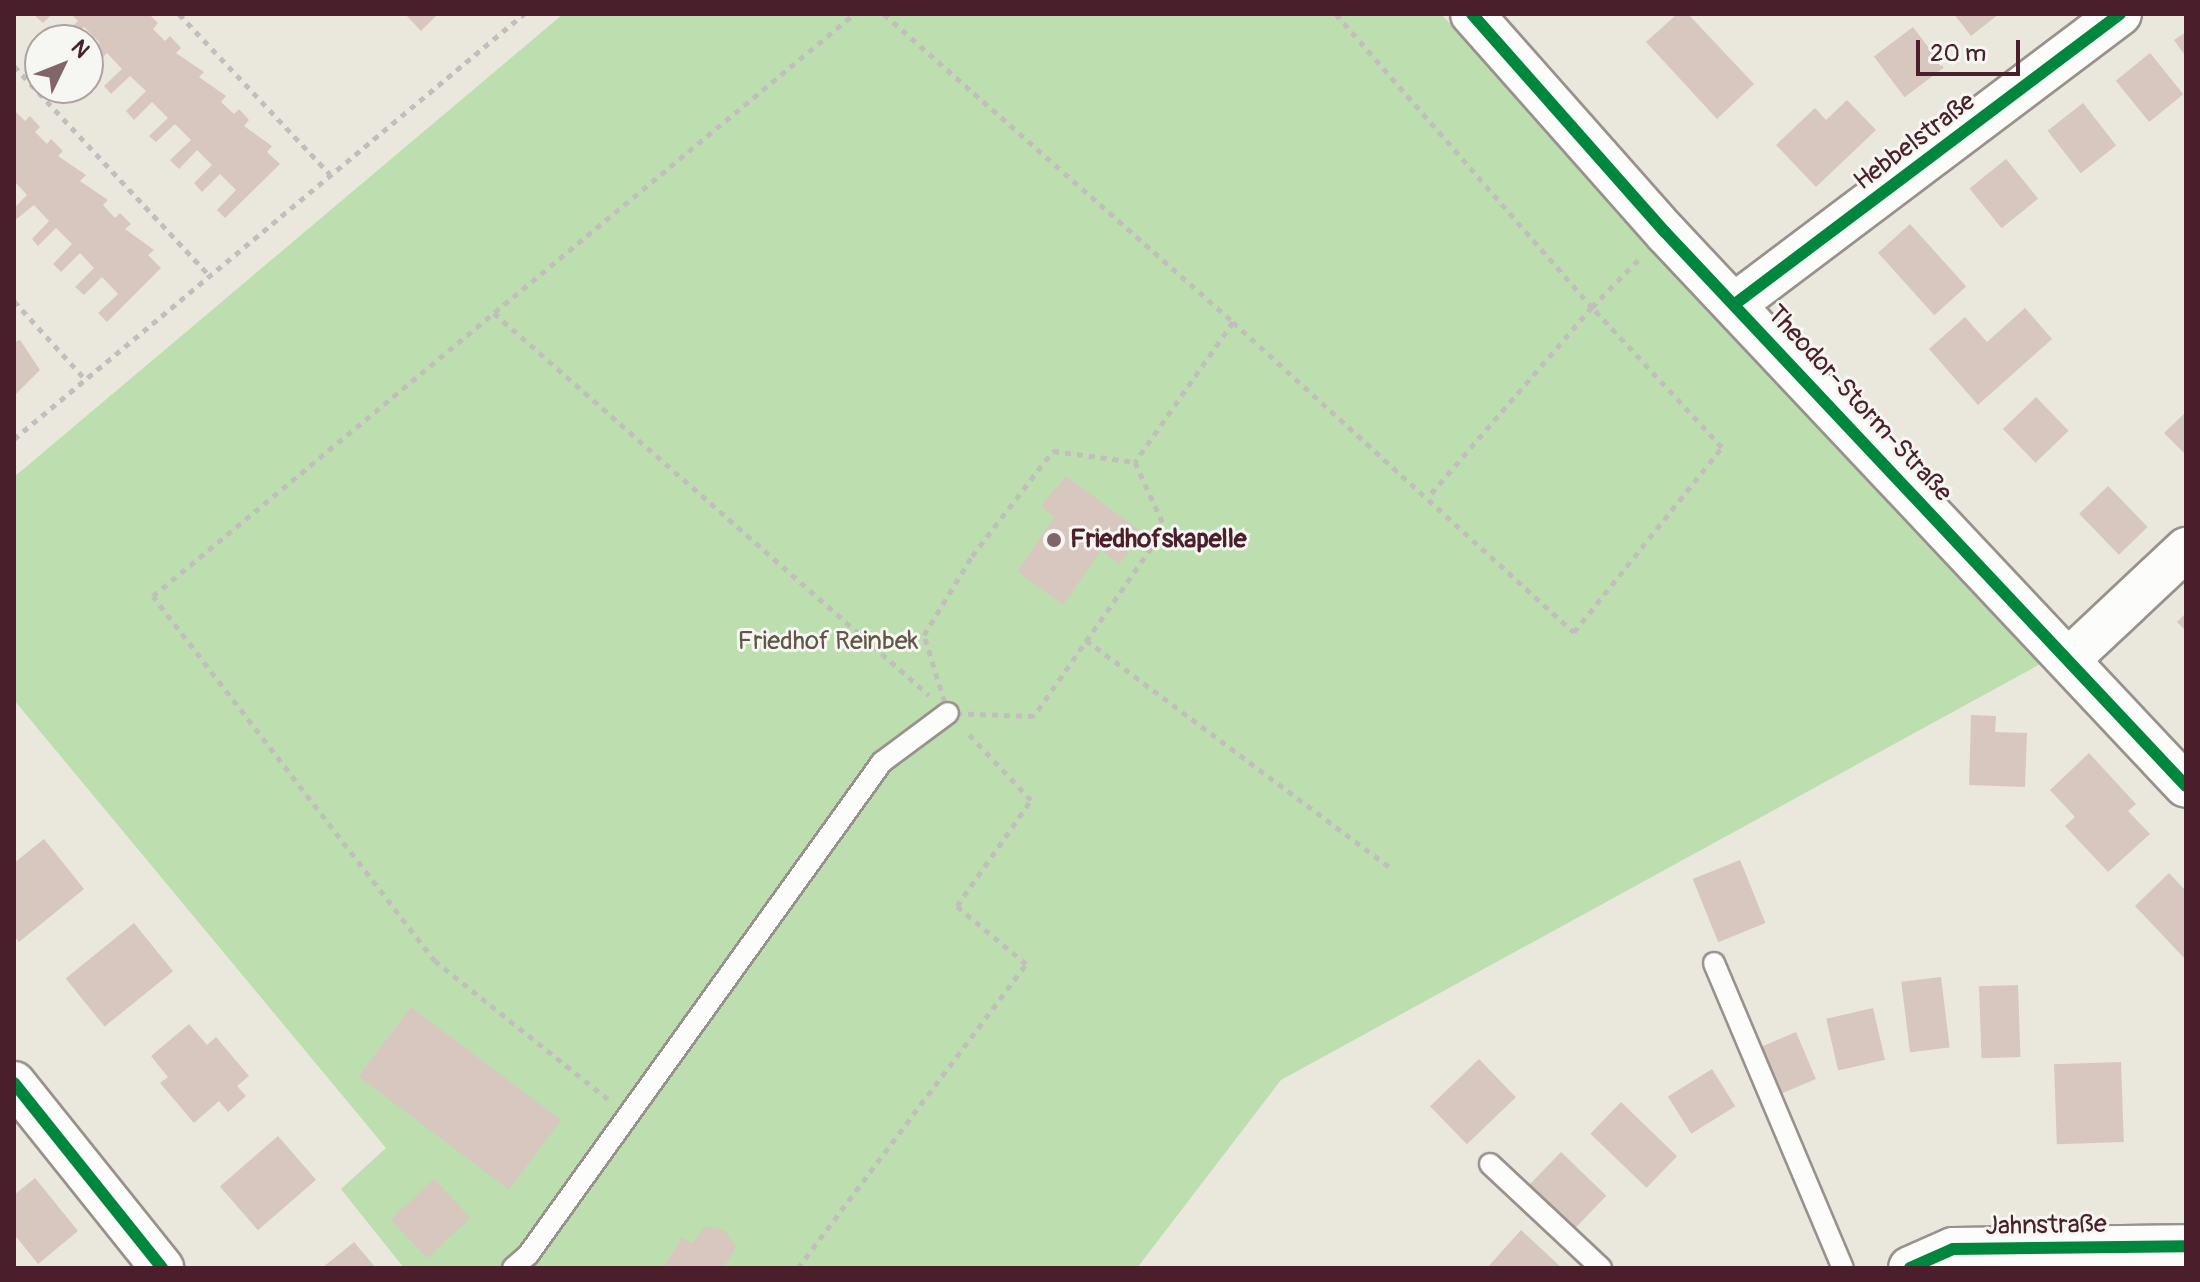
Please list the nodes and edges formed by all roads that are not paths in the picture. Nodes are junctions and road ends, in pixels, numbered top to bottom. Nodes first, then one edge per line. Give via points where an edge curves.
1 (1472, 14) edge
2 (2120, 14) edge
3 (1735, 304) junction
4 (2186, 549) edge
5 (2069, 659) junction
6 (948, 713) road end
7 (2186, 786) edge
8 (1714, 963) dead end
9 (14, 1083) edge
10 (1490, 1164) dead end
11 (2186, 1246) edge
12 (162, 1268) edge
13 (513, 1268) edge
14 (1601, 1268) edge
15 (1843, 1268) edge
16 (1910, 1268) edge

1 - 3 street, Theodor-Storm-Straße
2 - 3 street, Hebbelstraße
3 - 5 street, Theodor-Storm-Straße
4 - 5 street
5 - 7 street, Theodor-Storm-Straße
6 - 13 lane via 882,762 528,1255
8 - 15 lane
9 - 12 street
10 - 14 lane
11 - 16 street, Jahnstraße via 1953,1249

